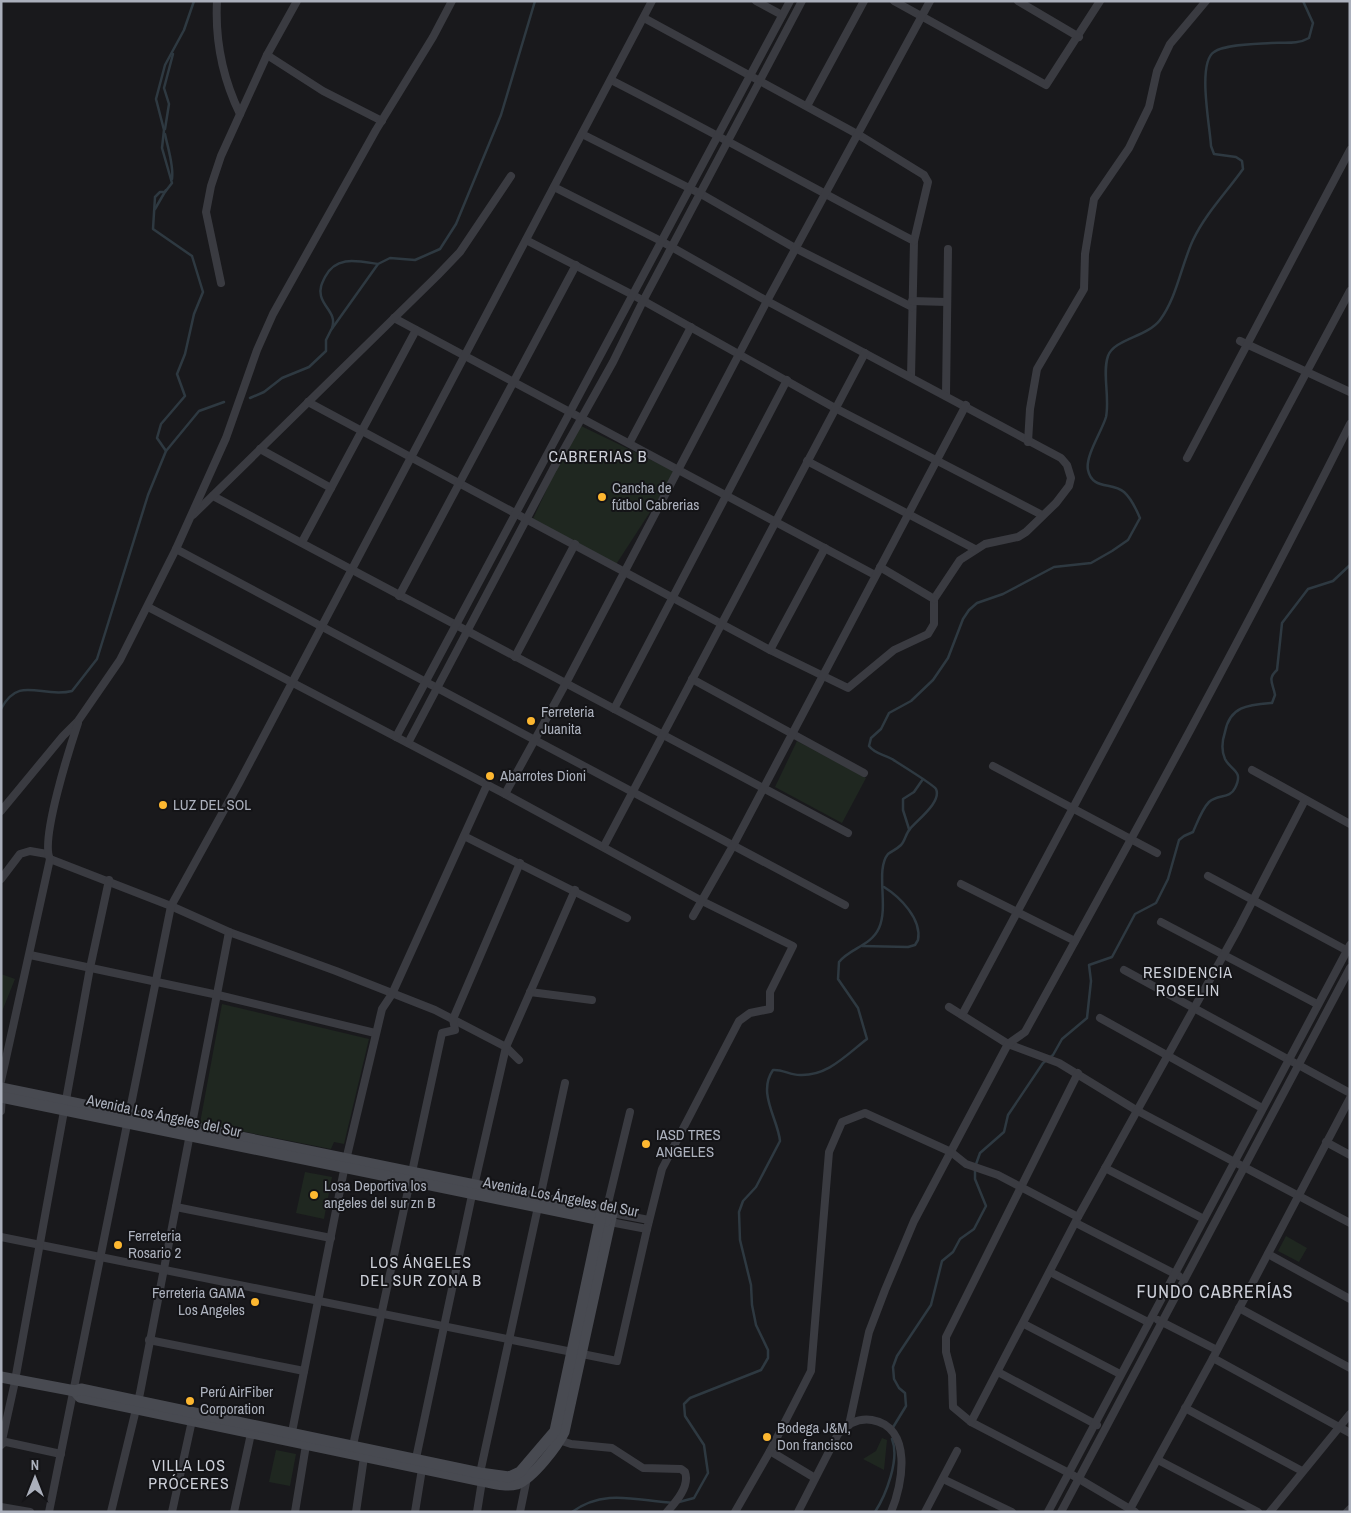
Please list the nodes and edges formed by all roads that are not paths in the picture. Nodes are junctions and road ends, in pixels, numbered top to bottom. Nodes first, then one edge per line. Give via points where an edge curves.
1 (217, 1) edge
2 (297, 1) edge
3 (452, 1) edge
4 (652, 1) edge
5 (756, 1) edge
6 (790, 1) edge
7 (802, 1) edge
8 (864, 1) edge
9 (894, 1) edge
10 (930, 1) edge
11 (1018, 1) edge
12 (1100, 1) edge
13 (1206, 1) edge
14 (782, 15) junction
15 (922, 16) junction
16 (644, 18) junction
17 (1078, 37) junction
18 (267, 55) junction
19 (750, 76) junction
20 (611, 80) junction
21 (759, 82) junction
22 (807, 106) junction
23 (240, 114) junction
24 (382, 121) junction
25 (582, 134) junction
26 (719, 134) junction
27 (859, 135) junction
28 (729, 140) junction
29 (1350, 150) edge
30 (511, 176) dead end
31 (554, 187) junction
32 (689, 189) junction
33 (701, 194) junction
34 (825, 195) junction
35 (526, 240) junction
36 (661, 241) junction
37 (914, 241) junction
38 (672, 248) junction
39 (795, 248) junction
40 (948, 250) dead end
41 (576, 265) junction
42 (222, 283) dead end
43 (1350, 291) edge
44 (633, 295) junction
45 (643, 301) junction
46 (766, 301) junction
47 (947, 302) junction
48 (912, 304) junction
49 (394, 318) junction
50 (691, 327) junction
51 (416, 330) junction
52 (1243, 343) junction
53 (739, 353) junction
54 (865, 353) junction
55 (464, 356) junction
56 (1307, 372) junction
57 (910, 377) junction
58 (787, 380) junction
59 (514, 381) junction
60 (1350, 392) edge
61 (946, 395) junction
62 (308, 402) junction
63 (966, 406) junction
64 (834, 408) junction
65 (571, 411) junction
66 (581, 417) junction
67 (1350, 424) edge
68 (362, 429) junction
69 (630, 442) junction
70 (1028, 442) junction
71 (260, 449) junction
72 (410, 456) junction
73 (1187, 458) dead end
74 (938, 460) junction
75 (807, 461) junction
76 (678, 468) junction
77 (460, 484) junction
78 (331, 488) junction
79 (728, 494) junction
80 (213, 496) junction
81 (516, 513) junction
82 (908, 513) junction
83 (1042, 516) junction
84 (190, 518) junction
85 (526, 518) junction
86 (776, 523) junction
87 (302, 542) junction
88 (575, 544) junction
89 (825, 548) junction
90 (176, 549) junction
91 (975, 549) junction
92 (880, 567) junction
93 (351, 569) junction
94 (624, 571) junction
95 (875, 575) junction
96 (399, 596) junction
97 (674, 597) junction
98 (934, 599) junction
99 (148, 607) junction
100 (722, 623) junction
101 (322, 625) junction
102 (456, 626) junction
103 (466, 632) junction
104 (770, 650) junction
105 (515, 656) junction
106 (822, 676) junction
107 (692, 679) junction
108 (291, 682) junction
109 (427, 682) junction
110 (566, 683) junction
111 (438, 688) junction
112 (614, 709) junction
113 (78, 721) junction
114 (792, 733) junction
115 (662, 735) junction
116 (396, 737) junction
117 (536, 739) junction
118 (408, 743) junction
119 (993, 766) dead end
120 (1252, 770) dead end
121 (864, 773) dead end
122 (487, 784) junction
123 (762, 789) junction
124 (634, 791) junction
125 (505, 794) junction
126 (1305, 800) junction
127 (1072, 808) junction
128 (1, 811) edge
129 (1350, 824) edge
130 (848, 833) dead end
131 (464, 836) junction
132 (1131, 839) junction
133 (734, 844) junction
134 (604, 846) junction
135 (1157, 853) dead end
136 (48, 856) junction
137 (520, 863) junction
138 (1208, 876) dead end
139 (1, 879) edge
140 (109, 880) junction
141 (961, 884) dead end
142 (575, 890) junction
143 (1253, 900) junction
144 (702, 901) junction
145 (845, 905) dead end
146 (171, 906) junction
147 (1017, 912) junction
148 (693, 916) dead end
149 (627, 918) dead end
150 (1161, 922) dead end
151 (229, 932) junction
152 (1075, 942) junction
153 (1348, 948) edge
154 (30, 955) junction
155 (1224, 955) junction
156 (90, 968) junction
157 (1350, 968) edge
158 (1124, 970) dead end
159 (154, 982) junction
160 (530, 992) junction
161 (392, 994) junction
162 (218, 995) junction
163 (592, 1000) dead end
164 (1317, 1004) junction
165 (949, 1007) dead end
166 (1194, 1008) junction
167 (962, 1015) junction
168 (1100, 1018) dead end
169 (453, 1019) junction
170 (375, 1033) junction
171 (1008, 1044) junction
172 (506, 1047) junction
173 (1167, 1055) junction
174 (1288, 1059) junction
175 (519, 1060) dead end
176 (1298, 1065) junction
177 (1078, 1073) junction
178 (1, 1081) edge
179 (565, 1082) dead end
180 (2, 1093) edge
181 (1350, 1093) edge
182 (1350, 1098) edge
183 (66, 1105) junction
184 (1262, 1108) junction
185 (1136, 1110) junction
186 (1, 1111) edge
187 (630, 1112) dead end
188 (128, 1118) junction
189 (190, 1132) junction
190 (1326, 1142) junction
191 (951, 1152) junction
192 (1350, 1155) edge
193 (1234, 1161) junction
194 (346, 1164) junction
195 (1245, 1166) junction
196 (1105, 1168) junction
197 (409, 1178) junction
198 (1020, 1187) junction
199 (473, 1190) junction
200 (1299, 1195) junction
201 (538, 1203) junction
202 (176, 1207) junction
203 (606, 1217) junction
204 (1204, 1219) junction
205 (649, 1220) junction
206 (1077, 1220) junction
207 (1350, 1223) edge
208 (647, 1229) junction
209 (1, 1237) edge
210 (331, 1238) junction
211 (40, 1245) junction
212 (1268, 1254) junction
213 (100, 1257) junction
214 (163, 1269) junction
215 (1050, 1272) junction
216 (1174, 1274) junction
217 (1185, 1279) junction
218 (1350, 1299) edge
219 (318, 1301) junction
220 (1240, 1308) junction
221 (381, 1314) junction
222 (1150, 1319) junction
223 (1162, 1322) junction
224 (1024, 1324) junction
225 (444, 1327) junction
226 (149, 1340) junction
227 (508, 1340) junction
228 (1217, 1350) junction
229 (576, 1354) junction
230 (1213, 1358) junction
231 (1350, 1368) edge
232 (304, 1371) junction
233 (998, 1372) junction
234 (1120, 1374) junction
235 (1, 1377) edge
236 (15, 1379) junction
237 (75, 1390) junction
238 (136, 1404) junction
239 (1185, 1408) junction
240 (1350, 1414) edge
241 (193, 1416) junction
242 (971, 1422) junction
243 (1095, 1423) junction
244 (848, 1425) junction
245 (1339, 1427) junction
246 (252, 1429) junction
247 (1105, 1429) junction
248 (1350, 1433) edge
249 (291, 1437) junction
250 (556, 1439) junction
251 (1, 1444) edge
252 (306, 1445) junction
253 (352, 1451) junction
254 (770, 1451) junction
255 (957, 1451) dead end
256 (61, 1454) junction
257 (364, 1457) junction
258 (1158, 1460) junction
259 (418, 1466) junction
260 (1302, 1470) junction
261 (1069, 1473) junction
262 (481, 1477) junction
263 (527, 1478) junction
264 (815, 1478) junction
265 (943, 1479) junction
266 (1079, 1479) junction
267 (1, 1507) edge
268 (1350, 1509) edge
269 (1132, 1510) edge
270 (30, 1512) edge
271 (49, 1512) edge
272 (111, 1512) edge
273 (172, 1512) edge
274 (234, 1512) edge
275 (295, 1512) edge
276 (356, 1512) edge
277 (415, 1512) edge
278 (477, 1512) edge
279 (520, 1512) edge
280 (667, 1512) edge
281 (735, 1512) edge
282 (798, 1512) edge
283 (891, 1512) edge
284 (925, 1512) edge
285 (1012, 1512) edge
286 (1048, 1512) edge
287 (1062, 1512) edge
288 (1258, 1512) edge
289 (1270, 1512) edge
290 (1347, 1512) edge

1 - 23 street via 216,25 223,70
2 - 18 street
3 - 24 street
4 - 16 street
5 - 14 street
6 - 14 street
7 - 21 street
8 - 22 street
9 - 15 street
10 - 15 street
11 - 17 street
12 - 17 street
13 - 70 street via 1170,44 1157,71 1149,107 1128,148 1094,199 1085,254 1084,289 1037,369
14 - 19 street
15 - 17 street via 1046,85
15 - 27 street
16 - 19 street
16 - 20 street
18 - 23 street
18 - 24 street via 323,91
19 - 21 street
19 - 26 street
20 - 25 street
20 - 26 street
21 - 22 street
21 - 28 street
22 - 27 street
23 - 42 street via 221,156 206,212
24 - 84 street via 273,314
25 - 31 street
25 - 32 street
26 - 28 street
26 - 32 street
27 - 34 street
27 - 37 street via 924,175 928,182
28 - 33 street
28 - 34 street
29 - 52 street
30 - 49 street via 460,252
31 - 35 street
31 - 36 street
32 - 33 street
32 - 36 street
33 - 38 street
33 - 39 street
34 - 37 street
34 - 39 street
35 - 41 street
35 - 55 street
36 - 38 street
36 - 44 street
37 - 48 street
38 - 45 street
38 - 46 street
39 - 46 street
39 - 48 street
40 - 47 street
41 - 44 street
41 - 59 street
43 - 56 street
44 - 45 street
44 - 65 street
45 - 50 street
45 - 66 street
46 - 53 street
46 - 54 street
47 - 48 street
47 - 61 street
48 - 57 street
49 - 51 street
49 - 62 street
50 - 53 street
50 - 69 street
51 - 55 street
51 - 68 street
52 - 56 street
52 - 73 street
53 - 58 street
53 - 76 street
54 - 57 street
54 - 64 street
55 - 59 street
55 - 72 street
56 - 60 street
56 - 127 street
57 - 61 street
58 - 64 street
58 - 79 street
59 - 65 street
59 - 77 street
61 - 63 street
62 - 68 street
62 - 71 street
63 - 70 street
63 - 74 street
64 - 74 street
64 - 75 street
65 - 66 street
65 - 81 street
66 - 69 street
66 - 85 street
67 - 132 street
68 - 72 street
68 - 78 street
69 - 76 street
70 - 83 street via 1061,458 1070,471 1069,486
71 - 78 street
71 - 80 street
72 - 77 street
72 - 93 street
74 - 82 street
74 - 83 street
75 - 82 street
75 - 86 street
76 - 79 street
76 - 94 street
77 - 81 street
77 - 96 street
78 - 87 street
79 - 86 street
79 - 97 street
80 - 84 street
80 - 87 street
81 - 85 street
81 - 102 street
82 - 91 street
82 - 92 street
83 - 91 street via 1018,537
84 - 90 street
85 - 88 street
85 - 103 street
86 - 89 street
86 - 100 street
87 - 93 street
88 - 94 street
88 - 105 street
89 - 95 street
89 - 104 street
90 - 99 street
90 - 101 street
91 - 98 street via 954,566
92 - 95 street
92 - 98 street
93 - 96 street
93 - 101 street
94 - 97 street
94 - 110 street
95 - 106 street
96 - 102 street
97 - 100 street
97 - 112 street
98 - 106 street via 934,624 924,637 894,650 848,688
99 - 108 street
99 - 113 street via 110,678
100 - 104 street
100 - 107 street
101 - 108 street
101 - 109 street
102 - 103 street
102 - 109 street
103 - 105 street
103 - 111 street
104 - 106 street
105 - 110 street
106 - 114 street
107 - 114 street
107 - 115 street
108 - 116 street
108 - 146 street
109 - 111 street
109 - 116 street
110 - 112 street
110 - 117 street
111 - 117 street
111 - 118 street
112 - 115 street
113 - 128 street
113 - 136 street via 48,831
114 - 121 street
114 - 123 street
115 - 123 street
115 - 124 street
116 - 118 street
117 - 124 street
117 - 125 street
118 - 122 street
119 - 127 street
120 - 126 street
122 - 125 street
122 - 131 street
123 - 130 street
123 - 133 street
124 - 133 street
124 - 134 street
125 - 134 street
126 - 129 street
126 - 143 street
127 - 132 street
127 - 147 street
131 - 137 street
131 - 161 street
132 - 135 street
132 - 152 street
133 - 144 street
133 - 145 street
134 - 144 street
136 - 139 street via 30,852 20,854
136 - 140 street
136 - 154 street
137 - 142 street
137 - 169 street
138 - 143 street
140 - 146 street
140 - 156 street
141 - 147 street
142 - 149 street
142 - 160 street
143 - 153 street
143 - 155 street
144 - 148 street
144 - 205 street via 793,946 770,992 770,1008 750,1013 739,1021 662,1169
146 - 151 street
146 - 159 street
147 - 152 street
147 - 167 street
150 - 155 street
151 - 161 street
151 - 162 street
152 - 171 street via 1025,1032
153 - 164 street
154 - 156 street
154 - 178 street
155 - 164 street
155 - 166 street
156 - 159 street
156 - 183 street
157 - 176 street
158 - 166 street
159 - 162 street
159 - 188 street
160 - 163 street
160 - 172 street
161 - 169 street
161 - 170 street via 382,1010
162 - 170 street
162 - 189 street
164 - 174 street
165 - 167 street
166 - 173 street
166 - 174 street
167 - 171 street
168 - 173 street
169 - 172 street
169 - 197 street via 454,1030 442,1033
170 - 194 street
171 - 177 street
171 - 191 street
172 - 175 street
172 - 199 street
173 - 184 street
173 - 185 street
174 - 176 street
174 - 184 street
176 - 181 street
176 - 195 street
177 - 185 street
177 - 198 street
179 - 201 street
180 - 183 street, Avenida Los Ángeles del Sur
180 - 186 street
182 - 190 street
183 - 188 street, Avenida Los Ángeles del Sur
183 - 211 street
184 - 193 street
185 - 193 street
185 - 196 street
187 - 203 street
188 - 189 street, Avenida Los Ángeles del Sur
188 - 213 street
189 - 194 street, Avenida Los Ángeles del Sur
189 - 202 street
190 - 192 street
190 - 200 street
191 - 198 street via 966,1164
191 - 244 street via 914,1221 872,1324
191 - 254 street via 865,1113 842,1122 829,1152 811,1371
193 - 195 street
193 - 204 street
194 - 197 street, Avenida Los Ángeles del Sur
194 - 210 street
195 - 200 street
195 - 217 street
196 - 204 street
196 - 206 street
197 - 199 street, Avenida Los Ángeles del Sur
197 - 221 street
198 - 206 street
198 - 242 street via 946,1337 953,1407
199 - 201 street, Avenida Los Ángeles del Sur
199 - 225 street
200 - 207 street
200 - 212 street
201 - 203 street, Avenida Los Ángeles del Sur
201 - 227 street
202 - 210 street
202 - 214 street
203 - 205 street, Avenida Los Ángeles del Sur
203 - 208 street, Avenida Los Ángeles del Sur
203 - 229 street
204 - 216 street
205 - 208 street, Avenida Los Ángeles del Sur
206 - 215 street
206 - 216 street
208 - 229 street via 616,1361
209 - 211 street
210 - 219 street
211 - 213 street
211 - 236 street
212 - 218 street
212 - 220 street
213 - 214 street
213 - 237 street
214 - 219 street
214 - 226 street
215 - 222 street
215 - 224 street
216 - 217 street
216 - 222 street
217 - 223 street
219 - 221 street
219 - 232 street
220 - 228 street
220 - 231 street
221 - 225 street
221 - 253 street
222 - 223 street
222 - 234 street
223 - 228 street
223 - 247 street
224 - 233 street
224 - 234 street
225 - 227 street
225 - 259 street
226 - 232 street
226 - 238 street
227 - 229 street
227 - 262 street
228 - 230 street
229 - 250 street via 564,1432
230 - 239 street
230 - 245 street
232 - 249 street
233 - 242 street
233 - 243 street
234 - 243 street
235 - 236 street
236 - 237 street
236 - 251 street
237 - 238 street
237 - 256 street
238 - 241 street
238 - 272 street
239 - 258 street
239 - 260 street
240 - 245 street
241 - 246 street
241 - 273 street
242 - 261 street
243 - 247 street
243 - 261 street
244 - 264 street via 838,1434
244 - 283 street via 864,1420 876,1421 891,1429 898,1438 900,1485
245 - 248 street
245 - 260 street
246 - 249 street
246 - 274 street
247 - 266 street
249 - 252 street
249 - 253 street
250 - 262 street via 515,1475
250 - 263 street
250 - 280 street via 571,1444 612,1448 643,1468 681,1469 685,1472 686,1481
251 - 256 street via 6,1442
252 - 253 street
252 - 275 street
253 - 257 street
253 - 259 street
254 - 264 street
254 - 281 street
255 - 265 street
256 - 271 street
257 - 259 street
257 - 276 street
258 - 269 street
258 - 288 street
259 - 262 street
259 - 277 street
260 - 289 street
261 - 266 street
261 - 286 street
262 - 263 street via 510,1485
262 - 278 street
263 - 279 street
264 - 282 street
265 - 284 street
265 - 285 street
266 - 269 street
266 - 287 street
267 - 270 street
268 - 290 street

